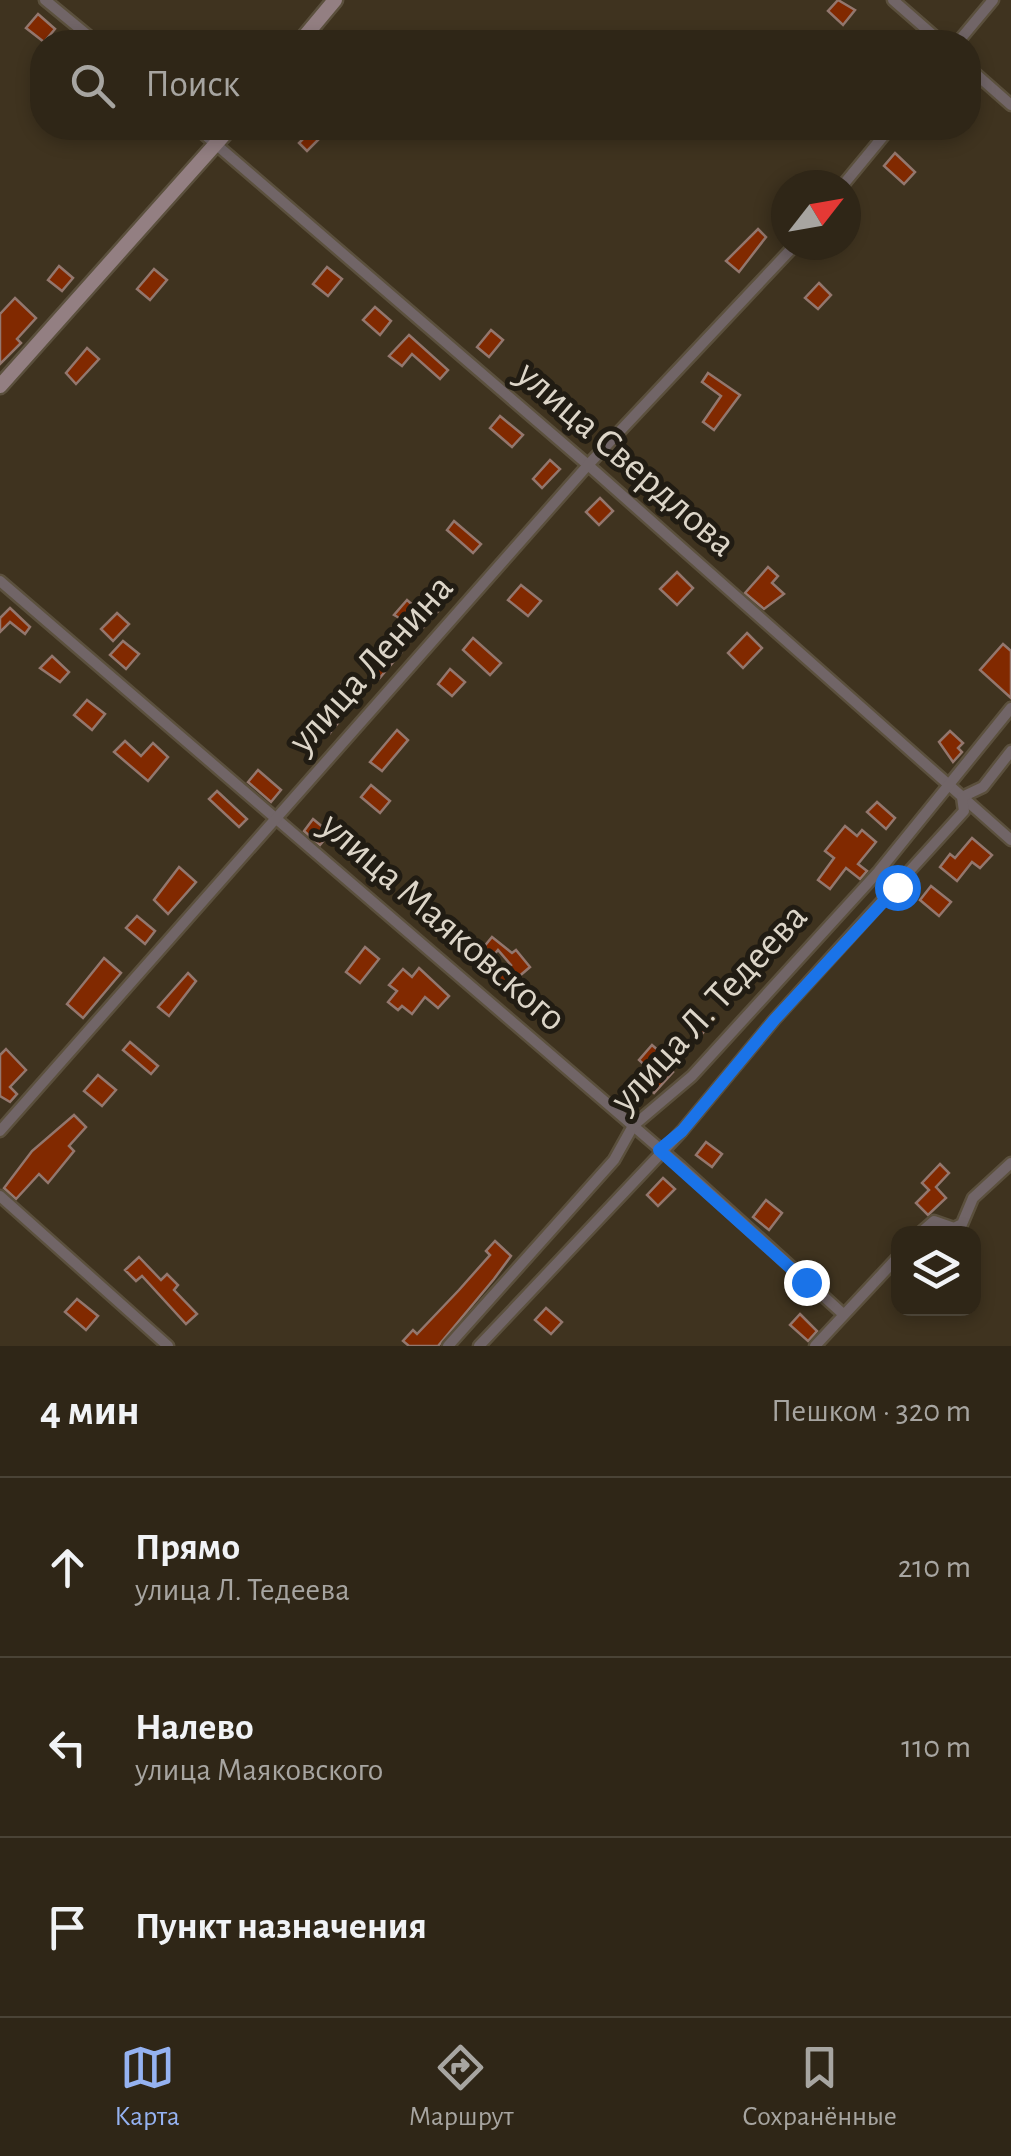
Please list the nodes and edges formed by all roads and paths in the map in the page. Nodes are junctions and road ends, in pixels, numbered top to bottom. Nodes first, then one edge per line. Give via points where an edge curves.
1 (45, 0) edge
2 (336, 0) edge
3 (893, 0) edge
4 (993, 0) edge
5 (81, 30) edge
6 (310, 30) edge
7 (927, 30) edge
8 (968, 30) edge
9 (981, 79) edge
10 (1011, 105) edge
11 (211, 140) edge
12 (220, 140) edge
13 (880, 140) edge
14 (216, 144) junction
15 (855, 170) edge
16 (780, 260) edge
17 (0, 386) edge
18 (588, 465) junction
19 (0, 581) edge
20 (1011, 708) edge
21 (1011, 751) edge
22 (950, 786) junction
23 (962, 797) junction
24 (275, 818) junction
25 (1011, 840) edge
26 (633, 1126) junction
27 (0, 1131) edge
28 (659, 1150) junction
29 (1011, 1163) edge
30 (0, 1196) edge
31 (958, 1226) edge
32 (891, 1264) edge
33 (842, 1313) junction
34 (168, 1346) edge
35 (448, 1346) edge
36 (479, 1346) edge
37 (815, 1346) edge

1 - 5 street
2 - 6 street
3 - 7 street
4 - 8 street
9 - 10 street
11 - 14 street, улица Свердлова
12 - 14 street
13 - 15 street
14 - 17 street
14 - 18 street, улица Свердлова
16 - 18 street, улица Ленина
18 - 22 street, улица Свердлова
18 - 24 street, улица Ленина
19 - 24 street, улица Маяковского
20 - 22 street, улица Л. Тедеева
21 - 23 street, улица Л. Тедеева via 983,787
22 - 23 street, улица Свердлова
22 - 26 street, улица Л. Тедеева via 692,1076
23 - 25 street, улица Свердлова
23 - 28 street, улица Л. Тедеева via 964,810
24 - 26 street, улица Маяковского
24 - 27 street, улица Ленина
26 - 28 street, улица Маяковского
26 - 35 street, улица Л. Тедеева via 614,1160
28 - 33 street, улица Маяковского
28 - 36 street, улица Л. Тедеева
29 - 31 street via 973,1198
30 - 34 street
32 - 33 street
33 - 37 street

